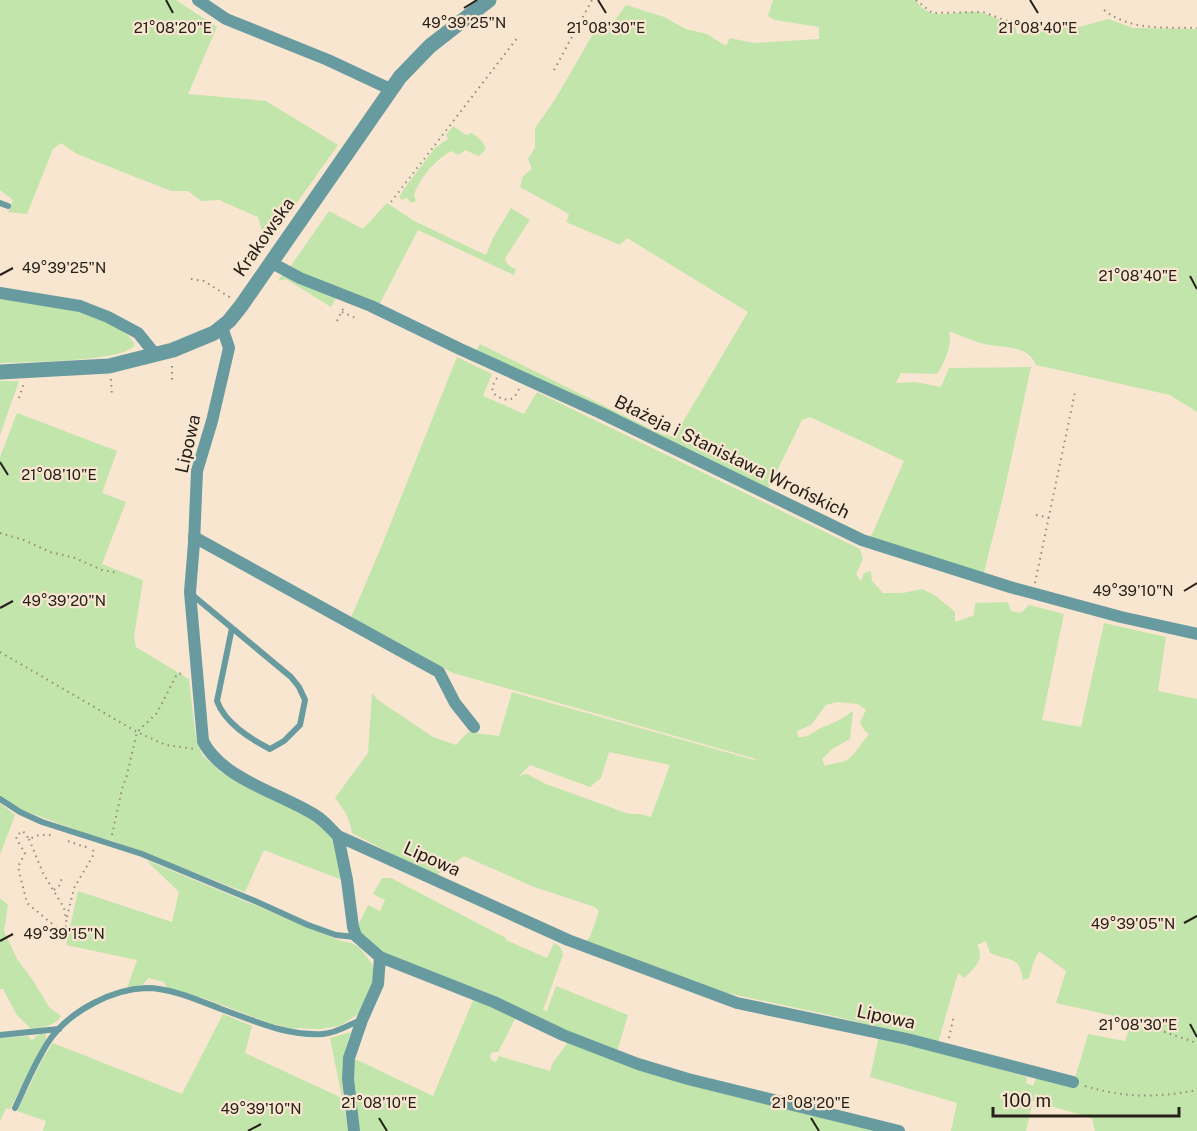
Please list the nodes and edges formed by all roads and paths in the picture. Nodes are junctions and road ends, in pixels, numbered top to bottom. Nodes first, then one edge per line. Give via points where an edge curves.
1 (198, 0) edge
2 (489, 0) edge
3 (592, 0) edge
4 (916, 0) edge
5 (1104, 10) dead end
6 (1018, 25) dead end
7 (1197, 28) edge
8 (518, 37) dead end
9 (555, 70) dead end
10 (390, 89) junction
11 (391, 202) dead end
12 (0, 203) edge
13 (8, 206) dead end
14 (270, 262) junction
15 (191, 279) dead end
16 (0, 293) edge
17 (232, 299) dead end
18 (345, 304) dead end
19 (342, 312) junction
20 (358, 319) dead end
21 (337, 321) dead end
22 (222, 327) junction
23 (155, 354) junction
24 (172, 361) dead end
25 (499, 366) junction
26 (0, 372) edge
27 (524, 378) junction
28 (111, 380) dead end
29 (24, 381) dead end
30 (172, 384) dead end
31 (1075, 392) dead end
32 (112, 397) dead end
33 (19, 398) dead end
34 (1036, 515) dead end
35 (1050, 518) junction
36 (0, 533) edge
37 (194, 537) junction
38 (119, 573) dead end
39 (190, 592) junction
40 (1033, 594) junction
41 (232, 628) junction
42 (1197, 634) edge
43 (0, 652) edge
44 (197, 671) junction
45 (474, 727) dead end
46 (137, 732) junction
47 (208, 750) junction
48 (0, 799) edge
49 (338, 836) junction
50 (29, 839) junction
51 (108, 843) junction
52 (62, 878) dead end
53 (54, 890) junction
54 (67, 917) junction
55 (357, 936) junction
56 (380, 957) junction
57 (954, 1015) dead end
58 (362, 1020) junction
59 (1147, 1026) dead end
60 (59, 1029) junction
61 (0, 1035) edge
62 (948, 1042) dead end
63 (1197, 1043) edge
64 (1073, 1083) joint
65 (1197, 1090) edge
66 (15, 1108) dead end
67 (354, 1131) edge
68 (899, 1131) edge

1 - 10 street via 226,19
2 - 10 street, Krakowska via 430,46
3 - 9 path
4 - 6 path via 932,13 982,12
5 - 7 path via 1133,25
8 - 11 path
10 - 14 street, Krakowska
12 - 13 lane
14 - 22 street, Krakowska
14 - 25 street, Błażeja i Stanisława Wrońskich
15 - 17 path via 204,281
16 - 23 street via 80,306 108,317 138,333
18 - 19 path
19 - 20 path
19 - 21 path
22 - 23 street, Krakowska via 204,338
22 - 37 street, Lipowa via 229,348 197,471
23 - 26 street, Krakowska via 109,366
24 - 30 path
25 - 27 street, Błażeja i Stanisława Wrońskich
25 - 27 path via 492,387 498,398 514,399
27 - 40 street, Błażeja i Stanisława Wrońskich via 862,540
28 - 32 path
29 - 33 path
31 - 35 path
34 - 35 path
35 - 40 path
36 - 38 path
37 - 39 street, Lipowa
37 - 45 street via 439,672 455,703
39 - 41 lane
39 - 44 street, Lipowa
40 - 42 street, Błażeja i Stanisława Wrońskich
41 - 41 lane via 291,677 304,700 300,725 270,749 251,739 221,712 217,701
43 - 46 path
44 - 46 path via 177,674 157,713
44 - 47 street, Lipowa via 203,741
46 - 47 path via 166,745
46 - 51 path
47 - 49 street, Lipowa via 227,768 318,818
48 - 51 lane via 42,822
49 - 55 street
49 - 64 street, Lipowa via 573,945 737,1003 907,1039
50 - 53 path
50 - 54 path via 51,835 94,851 74,888
50 - 54 path via 23,831 16,836 25,853 18,867 27,903 63,930
51 - 55 lane via 321,930
52 - 53 path
53 - 54 path
55 - 56 street
56 - 58 street via 378,984
56 - 68 street via 638,1064
57 - 62 path
58 - 60 lane via 323,1034 283,1031 188,997 146,988 99,1001
58 - 67 street via 348,1068
59 - 63 path
60 - 61 lane
60 - 66 lane via 42,1053
64 - 65 path via 1113,1094 1139,1096

